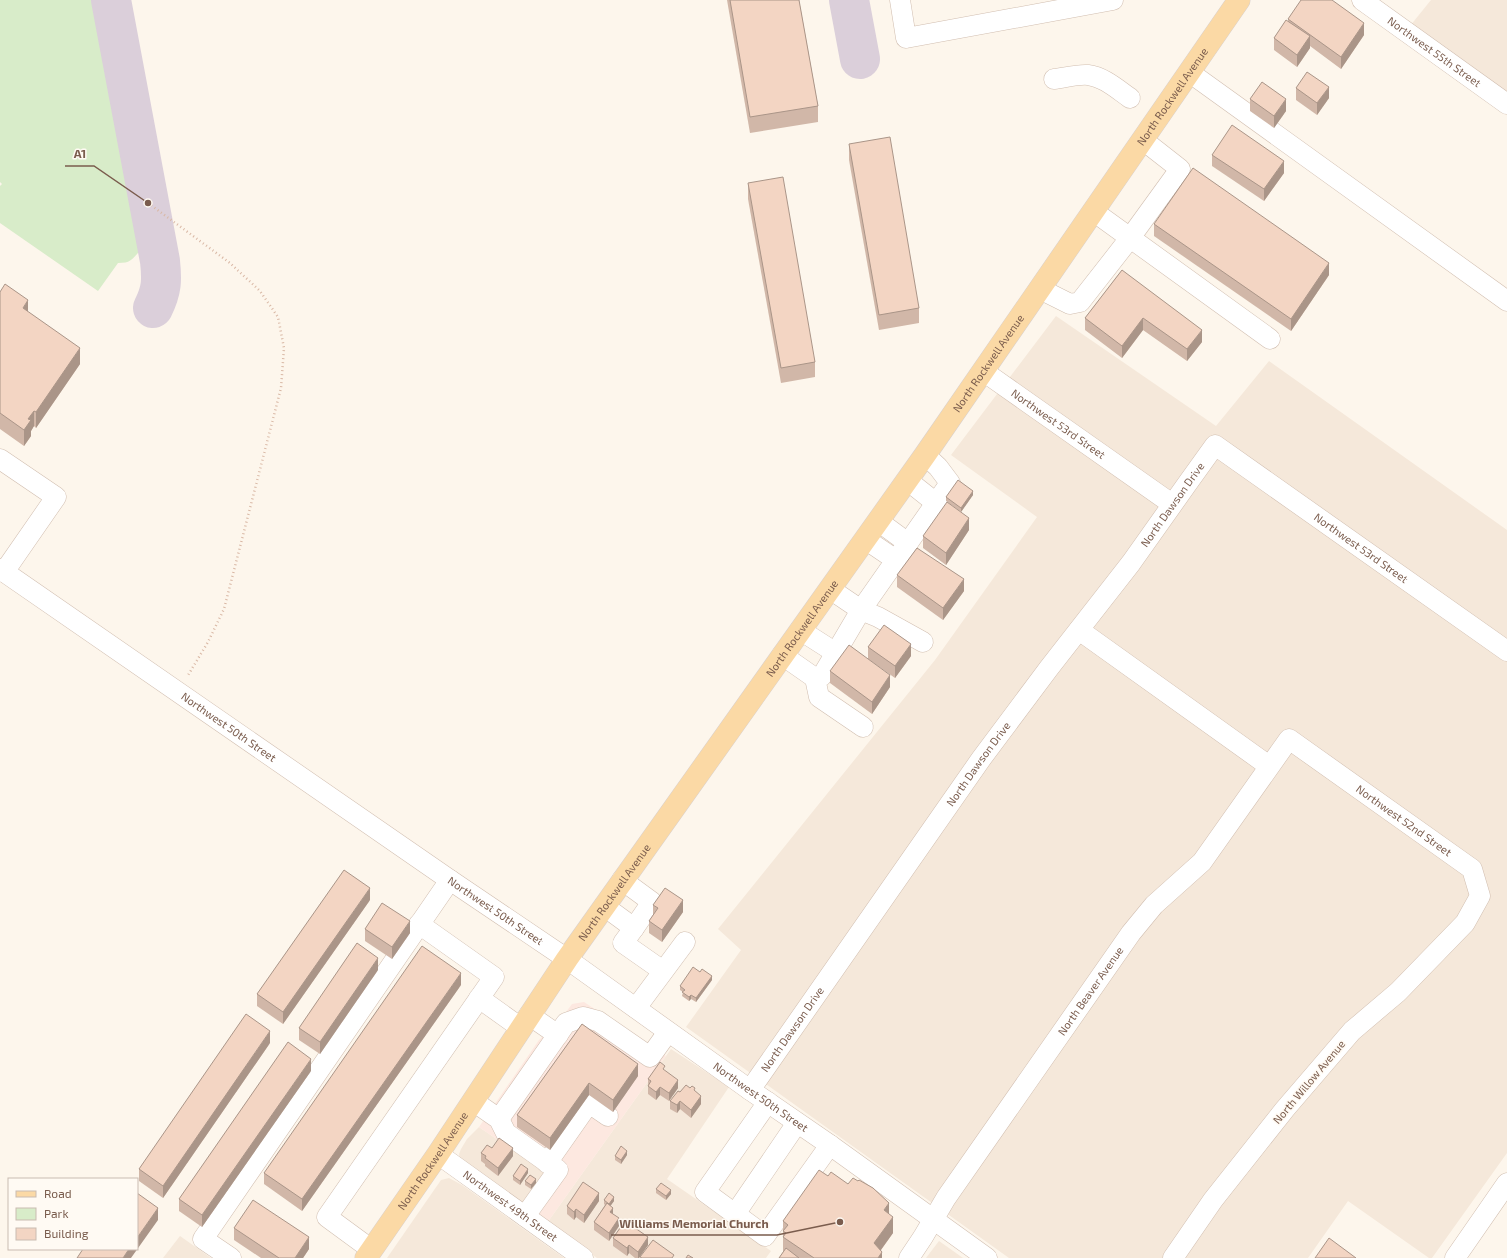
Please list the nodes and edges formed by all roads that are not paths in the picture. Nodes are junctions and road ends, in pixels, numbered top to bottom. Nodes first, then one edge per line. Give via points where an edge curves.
1 (900, 0) edge
2 (1113, 0) edge
3 (1239, 0) edge
4 (1366, 1) edge
5 (1189, 72) junction
6 (1054, 80) dead end
7 (1130, 98) dead end
8 (1507, 104) edge
9 (1143, 140) junction
10 (1093, 211) junction
11 (1130, 238) junction
12 (1040, 288) junction
13 (1507, 301) edge
14 (1270, 339) dead end
15 (983, 371) junction
16 (1216, 445) joint
17 (925, 455) junction
18 (0, 459) edge
19 (907, 480) junction
20 (936, 503) junction
21 (1172, 504) junction
22 (871, 530) junction
23 (908, 543) junction
24 (896, 560) junction
25 (2, 570) edge
26 (830, 588) junction
27 (861, 610) junction
28 (800, 630) junction
29 (1079, 630) junction
30 (923, 642) dead end
31 (1507, 651) edge
32 (836, 653) junction
33 (782, 655) junction
34 (815, 678) junction
35 (863, 726) dead end
36 (1289, 738) joint
37 (1269, 766) junction
38 (450, 880) junction
39 (622, 880) junction
40 (604, 906) junction
41 (1465, 923) joint
42 (419, 924) junction
43 (634, 928) junction
44 (684, 942) dead end
45 (567, 959) junction
46 (663, 971) junction
47 (479, 998) junction
48 (633, 1006) junction
49 (525, 1021) junction
50 (611, 1030) junction
51 (668, 1032) junction
52 (558, 1035) junction
53 (750, 1090) junction
54 (473, 1101) junction
55 (768, 1102) junction
56 (608, 1116) dead end
57 (499, 1119) junction
58 (798, 1123) junction
59 (830, 1145) junction
60 (438, 1154) junction
61 (547, 1162) junction
62 (1507, 1183) edge
63 (734, 1214) junction
64 (525, 1216) junction
65 (933, 1220) junction
66 (369, 1254) edge
67 (231, 1258) edge
68 (583, 1258) edge
69 (909, 1258) edge
70 (986, 1258) edge
71 (1173, 1258) edge
72 (1455, 1258) edge

1 - 2 street via 906,38
3 - 5 main road, North Rockwell Avenue
4 - 8 street, Northwest 55th Street
5 - 9 main road, North Rockwell Avenue
5 - 13 street
6 - 7 street via 1088,75 1109,83
9 - 10 main road, North Rockwell Avenue
9 - 11 street via 1180,170
10 - 11 street
10 - 12 main road, North Rockwell Avenue
11 - 12 street via 1080,302 1070,304
11 - 14 street
12 - 15 main road, North Rockwell Avenue
15 - 17 main road, North Rockwell Avenue
15 - 21 street, Northwest 53rd Street
16 - 21 street, North Dawson Drive
16 - 31 street, Northwest 53rd Street
17 - 19 main road, North Rockwell Avenue
17 - 20 street via 950,483
18 - 25 street via 56,497
19 - 20 street
19 - 22 main road, North Rockwell Avenue
20 - 23 street
21 - 29 street, North Dawson Drive via 1131,563
22 - 23 street
22 - 24 street
22 - 26 main road, North Rockwell Avenue
23 - 24 street
24 - 27 street
25 - 38 street, Northwest 50th Street
26 - 27 street
26 - 28 main road, North Rockwell Avenue
27 - 30 street
27 - 32 street
28 - 32 street
28 - 33 main road, North Rockwell Avenue
29 - 37 street
29 - 53 street, North Dawson Drive via 981,759
32 - 34 street via 822,676
33 - 34 street
33 - 39 main road, North Rockwell Avenue
34 - 35 street via 819,697
36 - 37 street, North Beaver Avenue
36 - 41 street, Northwest 52nd Street via 1472,869 1480,896
37 - 65 street, North Beaver Avenue via 1202,862 1154,905 1131,933
38 - 42 street
38 - 45 street, Northwest 50th Street
39 - 40 main road, North Rockwell Avenue
39 - 43 street via 652,902
40 - 43 street
40 - 45 main road, North Rockwell Avenue
41 - 71 street, North Willow Avenue via 1398,992 1352,1031 1284,1109 1213,1200
42 - 47 street via 494,977
42 - 67 street via 203,1239
43 - 46 street via 623,943
44 - 46 street
45 - 48 street, Northwest 50th Street
45 - 49 main road, North Rockwell Avenue
46 - 48 street
47 - 49 street
47 - 66 street via 327,1217
48 - 50 street
48 - 51 street, Northwest 50th Street
49 - 52 street
49 - 54 main road, North Rockwell Avenue
50 - 51 street via 650,1057
50 - 52 street via 598,1021 583,1017 566,1023
51 - 53 street, Northwest 50th Street
52 - 57 street
53 - 55 street, Northwest 50th Street
54 - 57 street
54 - 60 main road, North Rockwell Avenue
55 - 58 street, Northwest 50th Street
55 - 63 street via 705,1192
56 - 61 street via 590,1103
57 - 61 street via 506,1133
58 - 59 street, Northwest 50th Street
58 - 63 street
59 - 63 street via 765,1236
59 - 65 street, Northwest 50th Street
60 - 64 street, Northwest 49th Street
60 - 66 main road, North Rockwell Avenue
61 - 64 street via 558,1170
62 - 72 street
64 - 68 street, Northwest 49th Street
65 - 69 street, North Beaver Avenue
65 - 70 street, Northwest 50th Street

